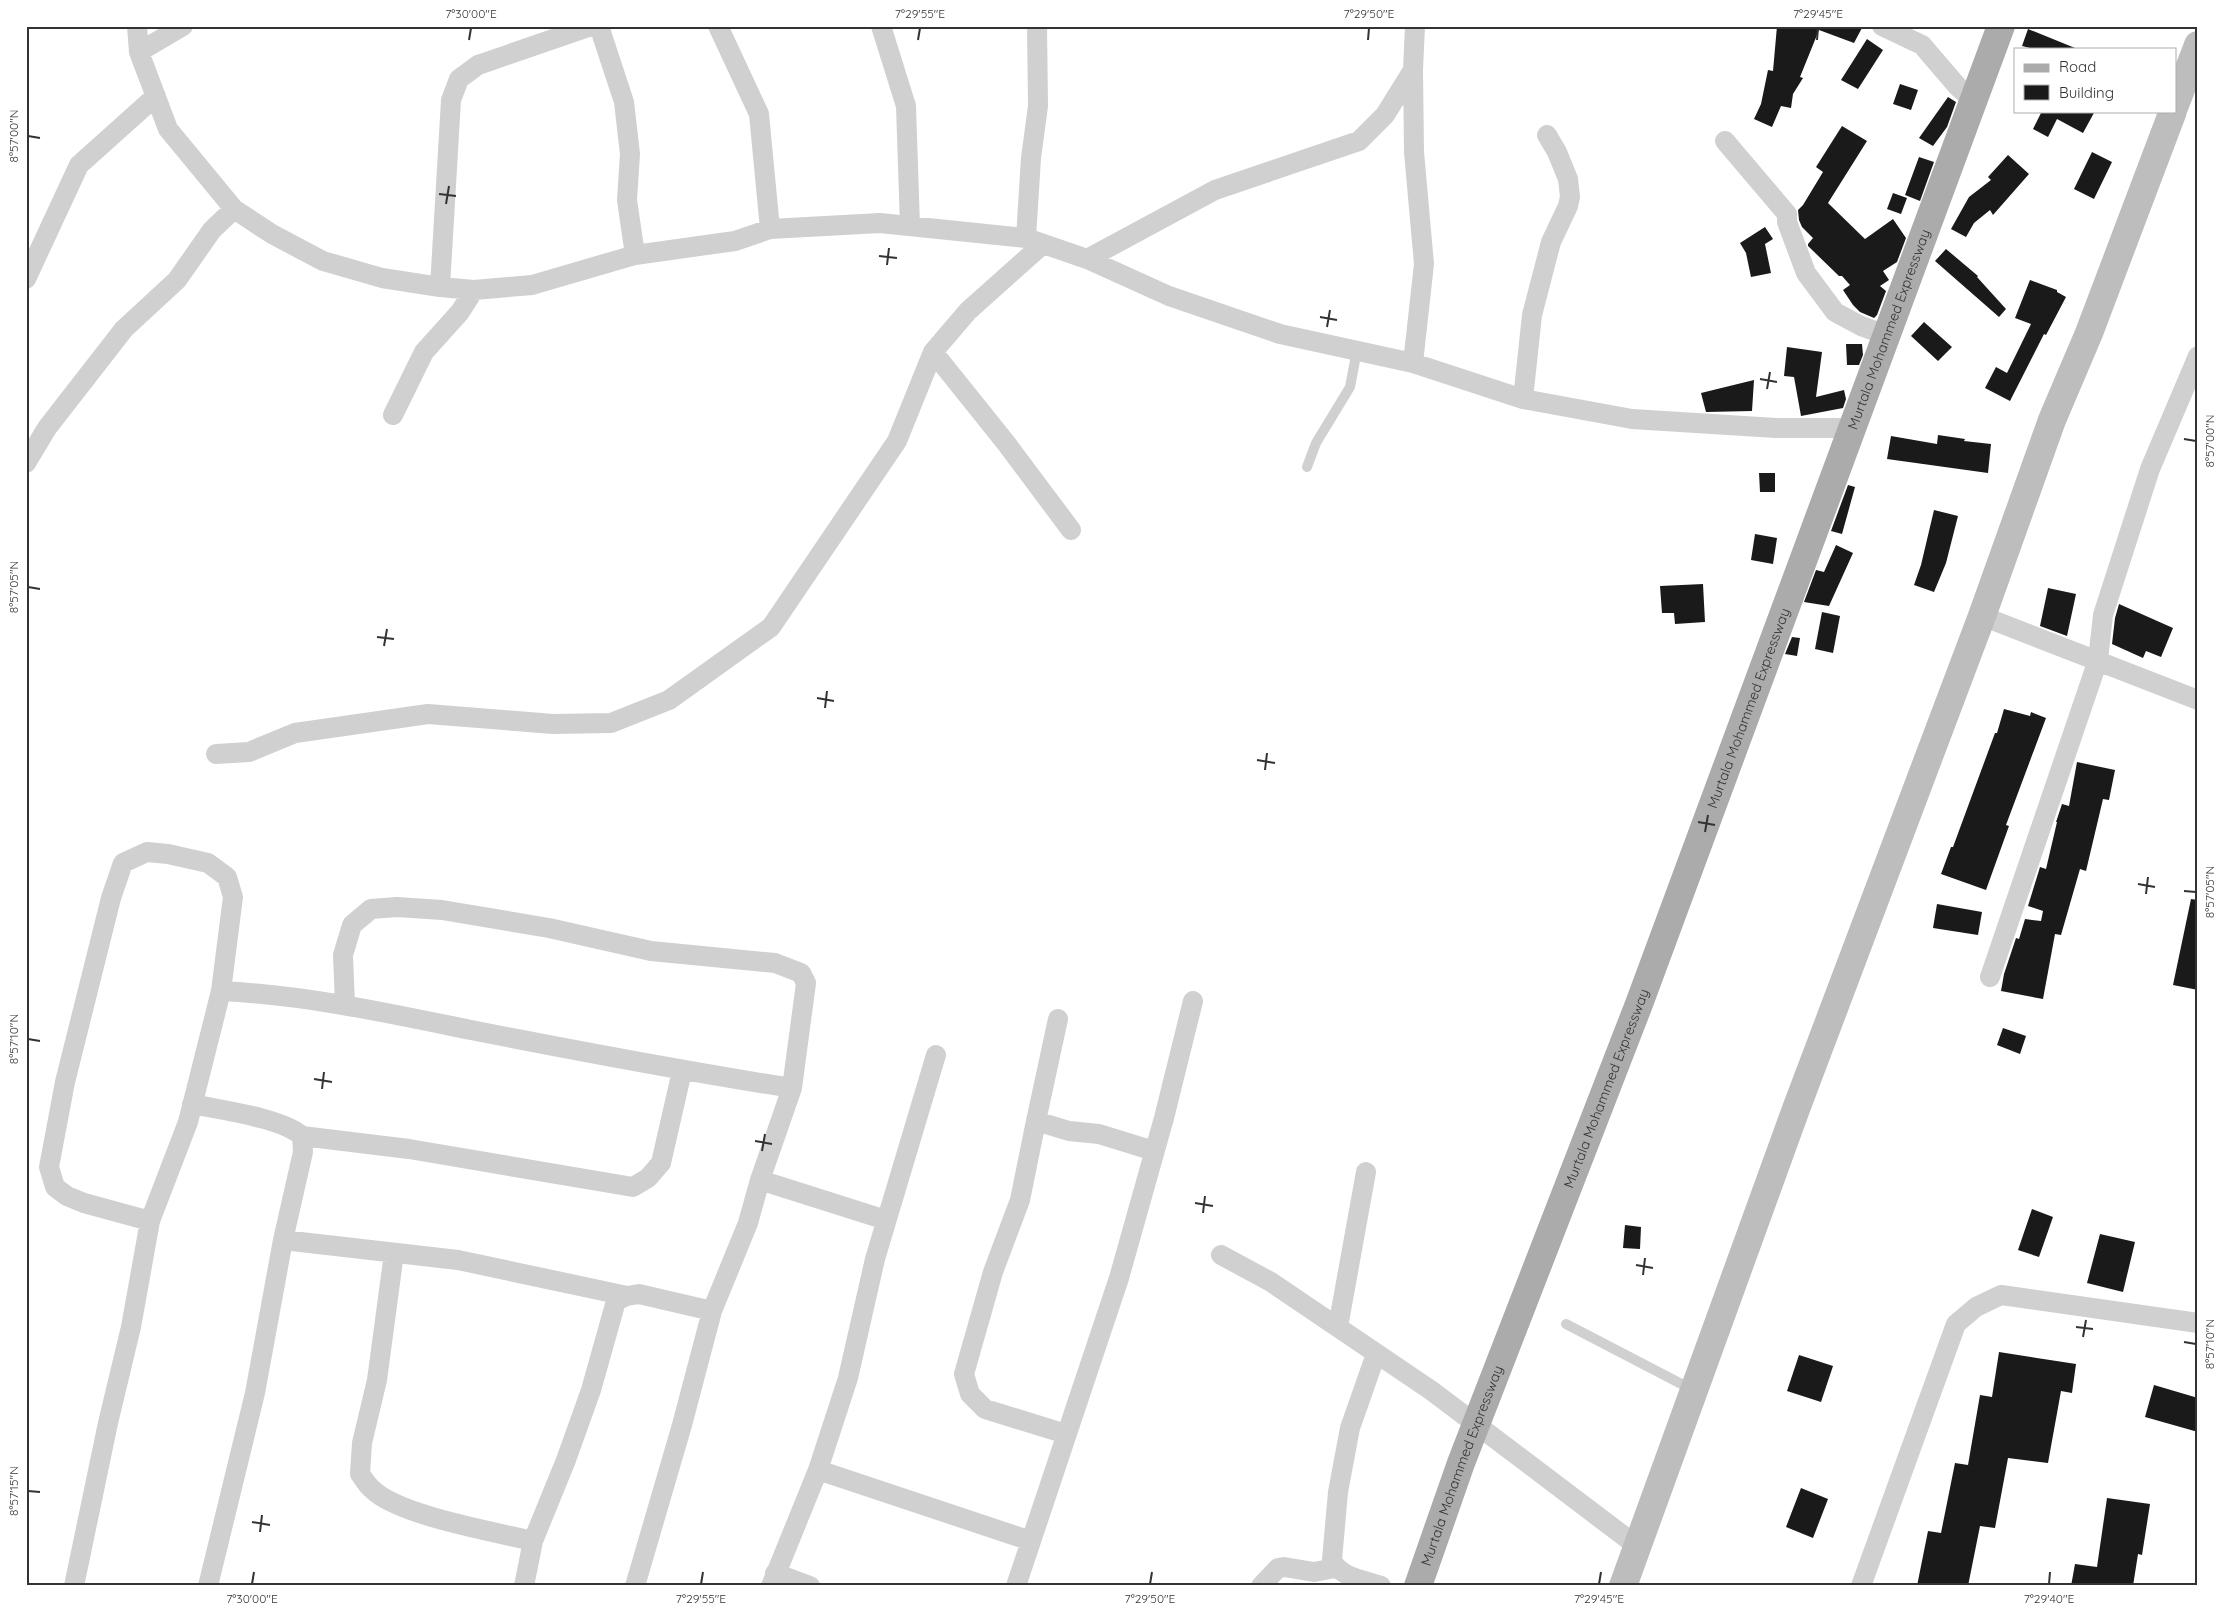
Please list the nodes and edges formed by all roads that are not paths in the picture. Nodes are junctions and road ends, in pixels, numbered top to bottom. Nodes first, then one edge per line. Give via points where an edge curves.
1 (137, 26) edge
2 (183, 26) edge
3 (591, 26) edge
4 (599, 26) edge
5 (718, 26) edge
6 (881, 26) edge
7 (1037, 26) edge
8 (1415, 26) edge
9 (1882, 26) edge
10 (2001, 26) edge
11 (2198, 46) edge
12 (140, 52) junction
13 (1413, 70) junction
14 (156, 96) junction
15 (1973, 100) junction
16 (2176, 102) edge
17 (2173, 112) edge
18 (1546, 135) dead end
19 (1725, 141) dead end
20 (234, 209) junction
21 (910, 226) junction
22 (770, 229) junction
23 (1035, 241) junction
24 (634, 255) junction
25 (1087, 259) junction
26 (26, 279) edge
27 (440, 287) junction
28 (474, 290) junction
29 (1886, 335) junction
30 (1357, 350) junction
31 (934, 352) junction
32 (2198, 356) edge
33 (1413, 363) junction
34 (1523, 399) junction
35 (393, 415) dead end
36 (1852, 428) junction
37 (26, 463) edge
38 (1307, 467) dead end
39 (1070, 530) dead end
40 (1982, 616) junction
41 (2098, 660) junction
42 (2198, 700) edge
43 (216, 754) dead end
44 (1990, 977) dead end
45 (221, 991) junction
46 (1193, 1001) dead end
47 (345, 1005) junction
48 (1058, 1019) dead end
49 (936, 1055) dead end
50 (682, 1071) junction
51 (792, 1088) junction
52 (192, 1104) junction
53 (1036, 1121) junction
54 (302, 1136) junction
55 (1154, 1151) junction
56 (1366, 1172) dead end
57 (760, 1180) junction
58 (886, 1220) junction
59 (150, 1221) junction
60 (283, 1240) junction
61 (394, 1253) junction
62 (1221, 1255) dead end
63 (626, 1296) junction
64 (712, 1311) junction
65 (2198, 1323) edge
66 (1566, 1324) dead end
67 (1338, 1327) junction
68 (1376, 1354) junction
69 (1694, 1391) junction
70 (1477, 1425) junction
71 (1066, 1434) junction
72 (818, 1470) junction
73 (533, 1541) junction
74 (1031, 1542) junction
75 (1637, 1546) junction
76 (1335, 1568) junction
77 (773, 1580) edge
78 (74, 1586) edge
79 (208, 1586) edge
80 (524, 1586) edge
81 (635, 1586) edge
82 (810, 1586) edge
83 (1016, 1586) edge
84 (1261, 1586) edge
85 (1381, 1586) edge
86 (1418, 1586) edge
87 (1623, 1586) edge
88 (1861, 1586) edge

1 - 12 street
2 - 12 street
3 - 27 street via 478,65 459,79 451,100
4 - 24 street via 624,102 630,154 627,200
5 - 22 street via 759,114
6 - 21 street via 906,106
7 - 23 street via 1038,106 1031,158
8 - 13 street
9 - 15 street via 1922,45
10 - 15 main road, Murtala Mohammed Expressway
11 - 16 main road
12 - 14 street
13 - 25 street via 1385,115 1359,141 1214,190
13 - 33 street via 1414,152 1424,264
14 - 20 street via 168,129
14 - 26 street via 79,165
15 - 29 main road, Murtala Mohammed Expressway
17 - 40 main road via 2089,333 2052,420
18 - 34 street via 1568,179 1570,197 1551,242 1532,315
19 - 29 street via 1787,214 1806,273 1835,312
20 - 27 street via 323,261 382,278
20 - 37 street via 212,230 177,280 124,329 47,428
21 - 22 street via 880,223
21 - 23 street
22 - 24 street via 735,241
23 - 25 street
23 - 31 street
24 - 28 street via 532,286
25 - 30 street via 1169,296 1270,331
27 - 28 street
28 - 35 street via 460,312 424,352
29 - 36 main road, Murtala Mohammed Expressway
30 - 33 street
30 - 38 lane via 1350,387 1316,442
31 - 39 street
31 - 43 street via 897,441 771,627 669,700 611,724 553,724 428,714 295,733 249,752
32 - 41 street via 2147,478 2103,615
33 - 34 street
34 - 36 street via 1632,419 1776,428
36 - 70 main road, Murtala Mohammed Expressway via 1639,1004
40 - 41 street
40 - 69 main road via 1796,1109
41 - 42 street
41 - 44 street
45 - 47 street via 271,993
45 - 52 street
45 - 59 street via 233,897 227,877 208,863 168,854 147,852 124,863 111,898 67,1073 49,1167 55,1187 67,1196
46 - 55 street
47 - 50 street
47 - 51 street via 343,955 352,925 370,909 442,910 549,928 652,951 775,963 801,973 806,983
48 - 53 street
49 - 58 street
50 - 51 street
50 - 54 street via 661,1163 648,1178 633,1187 409,1149
51 - 57 street
52 - 54 street via 294,1129
52 - 59 street
53 - 55 street via 1070,1131 1099,1134
53 - 71 street via 1020,1200 993,1272 964,1374 970,1394 985,1408
54 - 60 street via 303,1152
55 - 71 street via 1119,1278
56 - 67 street
57 - 58 street
57 - 64 street via 748,1223
58 - 72 street via 848,1378
59 - 78 street via 131,1327
60 - 61 street
60 - 79 street via 255,1393
61 - 63 street via 458,1260
61 - 73 street via 377,1380 362,1443 360,1474 372,1490 391,1502 428,1515
62 - 67 street via 1271,1282
63 - 64 street via 639,1294
63 - 73 street via 616,1302 591,1390
64 - 81 street
65 - 88 street via 2001,1295 1976,1307 1956,1324
66 - 69 lane
67 - 68 street
68 - 70 street
68 - 76 street via 1350,1428 1338,1492 1332,1560
69 - 75 main road
70 - 75 street
70 - 86 main road, Murtala Mohammed Expressway
71 - 74 street
72 - 74 street
72 - 77 street
73 - 80 street
74 - 83 street
75 - 87 main road
76 - 84 street via 1314,1572 1278,1568
76 - 85 street
77 - 82 street

